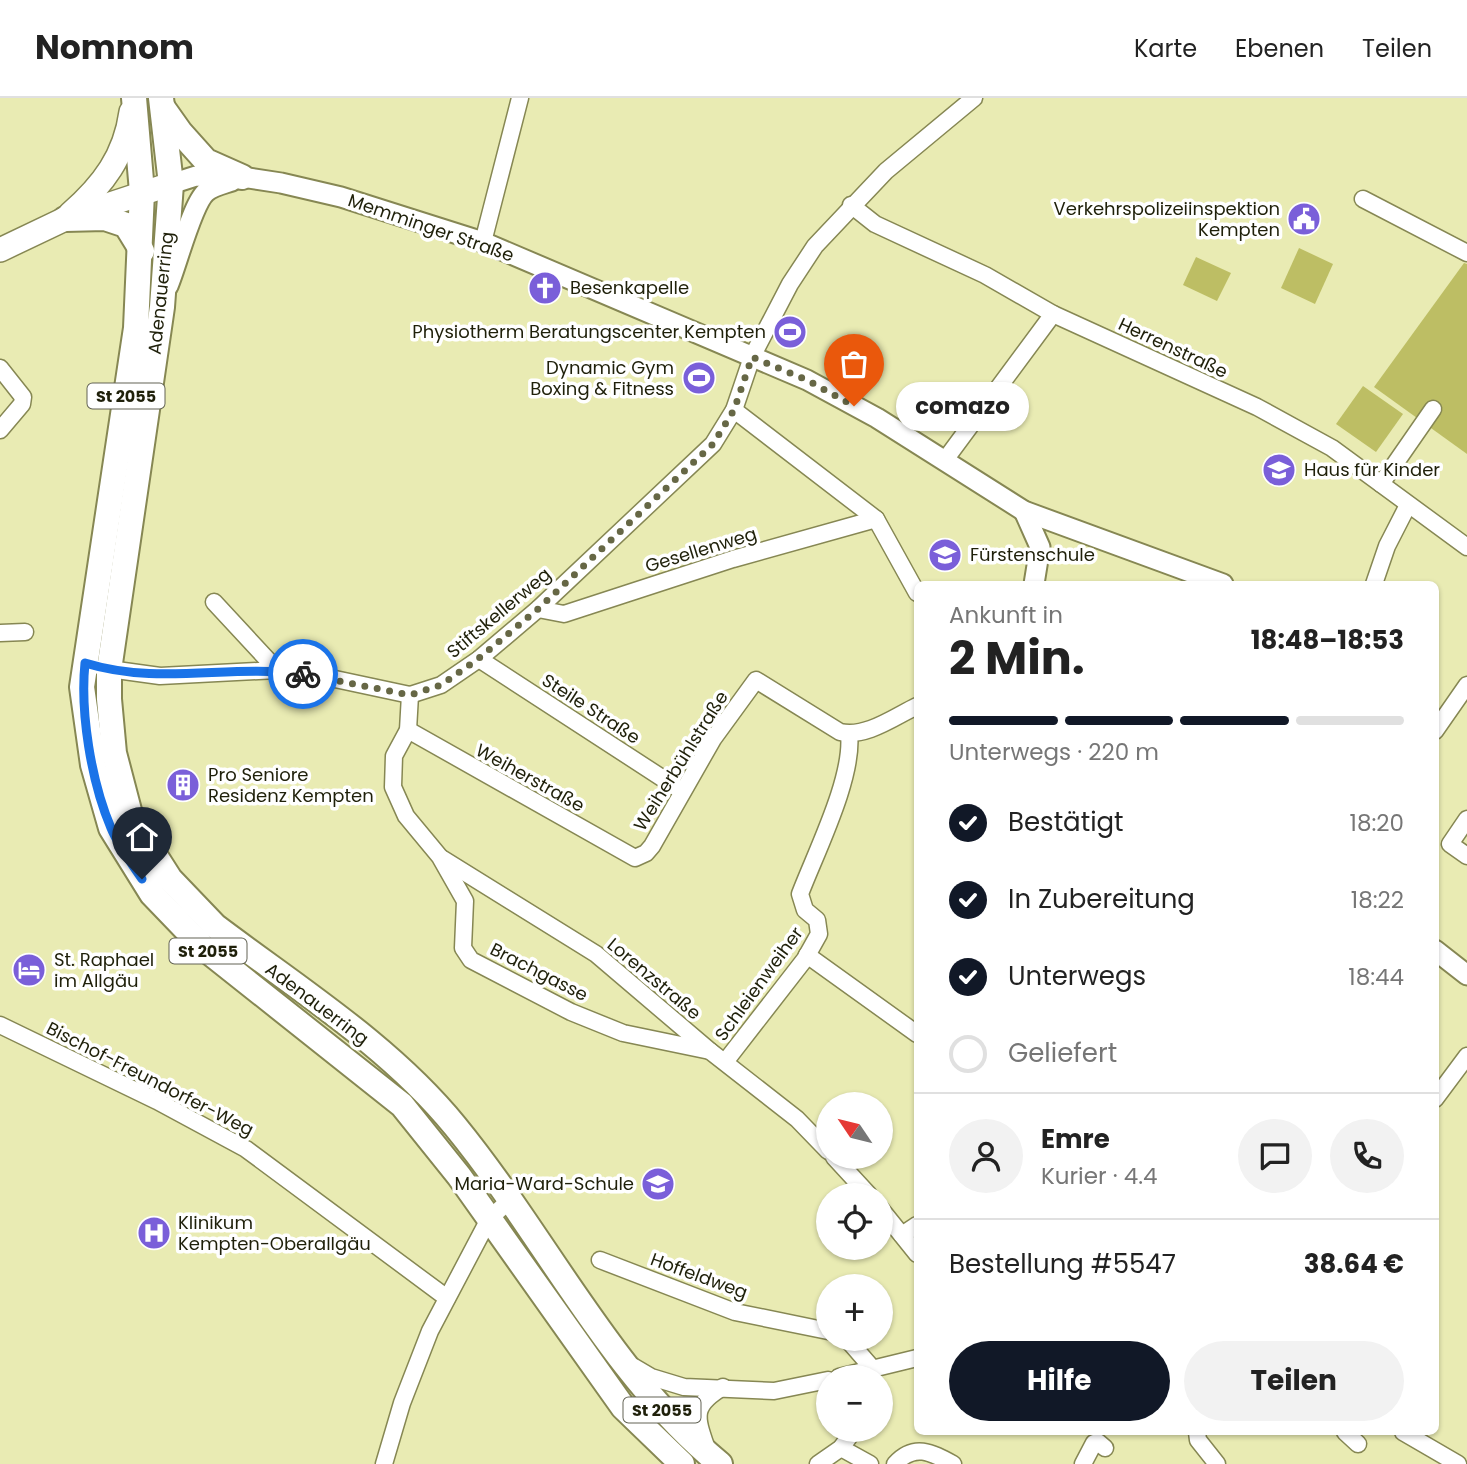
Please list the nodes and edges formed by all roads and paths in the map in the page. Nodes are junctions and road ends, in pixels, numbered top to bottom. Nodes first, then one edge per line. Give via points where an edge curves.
1 (133, 98) edge
2 (520, 98) edge
3 (974, 98) edge
4 (161, 102) edge
5 (242, 177) junction
6 (171, 184) junction
7 (142, 192) junction
8 (1363, 199) dead end
9 (851, 205) junction
10 (65, 219) junction
11 (483, 242) junction
12 (0, 250) edge
13 (142, 252) junction
14 (1467, 253) edge
15 (162, 302) junction
16 (1052, 314) junction
17 (752, 357) junction
18 (0, 368) edge
19 (1433, 409) dead end
20 (734, 410) junction
21 (0, 430) edge
22 (946, 460) junction
23 (1381, 485) junction
24 (1408, 505) junction
25 (1024, 511) junction
26 (876, 519) junction
27 (1073, 529) junction
28 (1040, 547) junction
29 (1467, 547) edge
30 (1034, 581) edge
31 (1215, 581) edge
32 (1375, 581) edge
33 (914, 588) edge
34 (214, 602) dead end
35 (538, 609) junction
36 (25, 632) dead end
37 (0, 633) edge
38 (478, 659) junction
39 (85, 663) junction
40 (109, 670) junction
41 (277, 670) junction
42 (1467, 685) edge
43 (410, 695) junction
44 (914, 707) edge
45 (1439, 725) edge
46 (408, 730) junction
47 (849, 734) junction
48 (681, 791) junction
49 (1467, 819) edge
50 (1467, 856) edge
51 (440, 857) junction
52 (635, 858) joint
53 (1439, 953) edge
54 (807, 956) junction
55 (1467, 975) edge
56 (0, 1025) edge
57 (914, 1032) edge
58 (710, 1051) junction
59 (1467, 1056) edge
60 (725, 1062) junction
61 (1439, 1094) edge
62 (816, 1139) edge
63 (845, 1169) edge
64 (858, 1183) edge
65 (510, 1200) junction
66 (489, 1219) junction
67 (893, 1224) edge
68 (914, 1227) edge
69 (902, 1235) junction
70 (914, 1250) edge
71 (600, 1260) dead end
72 (447, 1298) junction
73 (816, 1329) edge
74 (914, 1359) edge
75 (623, 1360) junction
76 (893, 1365) edge
77 (816, 1382) edge
78 (723, 1387) junction
79 (1197, 1435) edge
80 (1348, 1435) edge
81 (1408, 1435) edge
82 (845, 1442) edge
83 (1358, 1444) dead end
84 (841, 1448) junction
85 (1105, 1448) dead end
86 (714, 1459) edge
87 (384, 1464) edge
88 (682, 1464) edge
89 (818, 1464) edge
90 (870, 1464) edge
91 (895, 1464) edge
92 (953, 1464) edge
93 (1083, 1464) edge
94 (1217, 1464) edge
95 (1458, 1464) edge

1 - 7 main road, Adenauerring / St 2055
1 - 10 main road via 128,132 115,166
2 - 11 street
3 - 9 street, Stiftskellerweg
4 - 5 main road via 206,161
4 - 6 main road, Adenauerring / St 2055
5 - 6 street, Memminger Straße via 196,176
5 - 11 street, Memminger Straße via 341,197
5 - 15 street via 213,187 195,205
6 - 7 main road, Memminger Straße
6 - 15 main road, Adenauerring / St 2055
7 - 10 main road, Memminger Straße
7 - 13 main road, Adenauerring / St 2055
8 - 14 street
9 - 16 street, Herrenstraße via 875,225 985,275
9 - 17 street, Stiftskellerweg via 795,275
10 - 12 main road, Memminger Straße
10 - 13 main road via 105,218 126,225
11 - 17 street, Memminger Straße
13 - 39 main road, Adenauerring / St 2055 via 136,328
15 - 40 main road, Adenauerring / St 2055
16 - 22 street
16 - 23 street, Herrenstraße via 1257,407 1332,448
17 - 20 street, Stiftskellerweg
17 - 22 street, Memminger Straße via 807,380
18 - 21 street via 20,390 22,404
19 - 23 street
20 - 26 street
20 - 35 street, Stiftskellerweg via 713,444
22 - 25 street, Memminger Straße
23 - 24 street, Herrenstraße
24 - 29 street, Herrenstraße
24 - 32 street
25 - 27 street, Memminger Straße
25 - 28 street
26 - 33 street
26 - 35 street, Gesellenweg via 564,614
27 - 28 street via 1059,530
27 - 31 street, Memminger Straße
28 - 30 street
34 - 41 street
35 - 38 street, Stiftskellerweg
36 - 37 street
38 - 43 street, Stiftskellerweg via 441,685
38 - 48 street, Steile Straße
39 - 40 street
39 - 66 main road, Adenauerring / St 2055 via 83,701 93,765 111,828 152,894 202,947 402,1105
40 - 41 street via 160,676
40 - 65 main road, Adenauerring / St 2055 via 114,754 131,818 190,904 378,1049 455,1126
41 - 43 street
42 - 45 street
43 - 46 street, Brachgasse
44 - 47 street
46 - 51 street, Brachgasse via 394,756 393,788 406,816
46 - 52 street, Weiherstraße
47 - 48 street, Weiherbühlstraße via 756,680
47 - 54 street, Schleienweiher via 851,752 843,782 800,894 805,911 820,926
48 - 52 street, Weiherbühlstraße via 652,846
49 - 50 street via 1450,845
51 - 58 street, Lorenzstraße via 597,954
51 - 58 street, Brachgasse via 465,901 463,948 471,960 571,1012 623,1032
53 - 55 street
54 - 57 street
54 - 60 street, Schleienweiher
56 - 72 street, Bischof-Freundorfer-Weg via 246,1149
58 - 60 street, Lorenzstraße
59 - 61 street
60 - 62 street, Lorenzstraße
63 - 64 street
65 - 66 street
65 - 75 main road, Adenauerring / St 2055
66 - 72 street
66 - 88 main road, Adenauerring / St 2055 via 623,1407
67 - 69 street
68 - 69 street
69 - 70 street
71 - 73 street, Hoffeldweg via 735,1312
72 - 87 street via 423,1347
74 - 76 street
75 - 78 street via 651,1377 684,1387
75 - 86 main road, Adenauerring / St 2055 via 645,1392
77 - 78 street via 774,1391
78 - 86 street via 707,1396 697,1416
79 - 94 street
80 - 83 street
81 - 95 street
82 - 84 street
84 - 89 street
84 - 90 street
85 - 93 street via 1094,1443
91 - 92 street via 915,1450 931,1452

